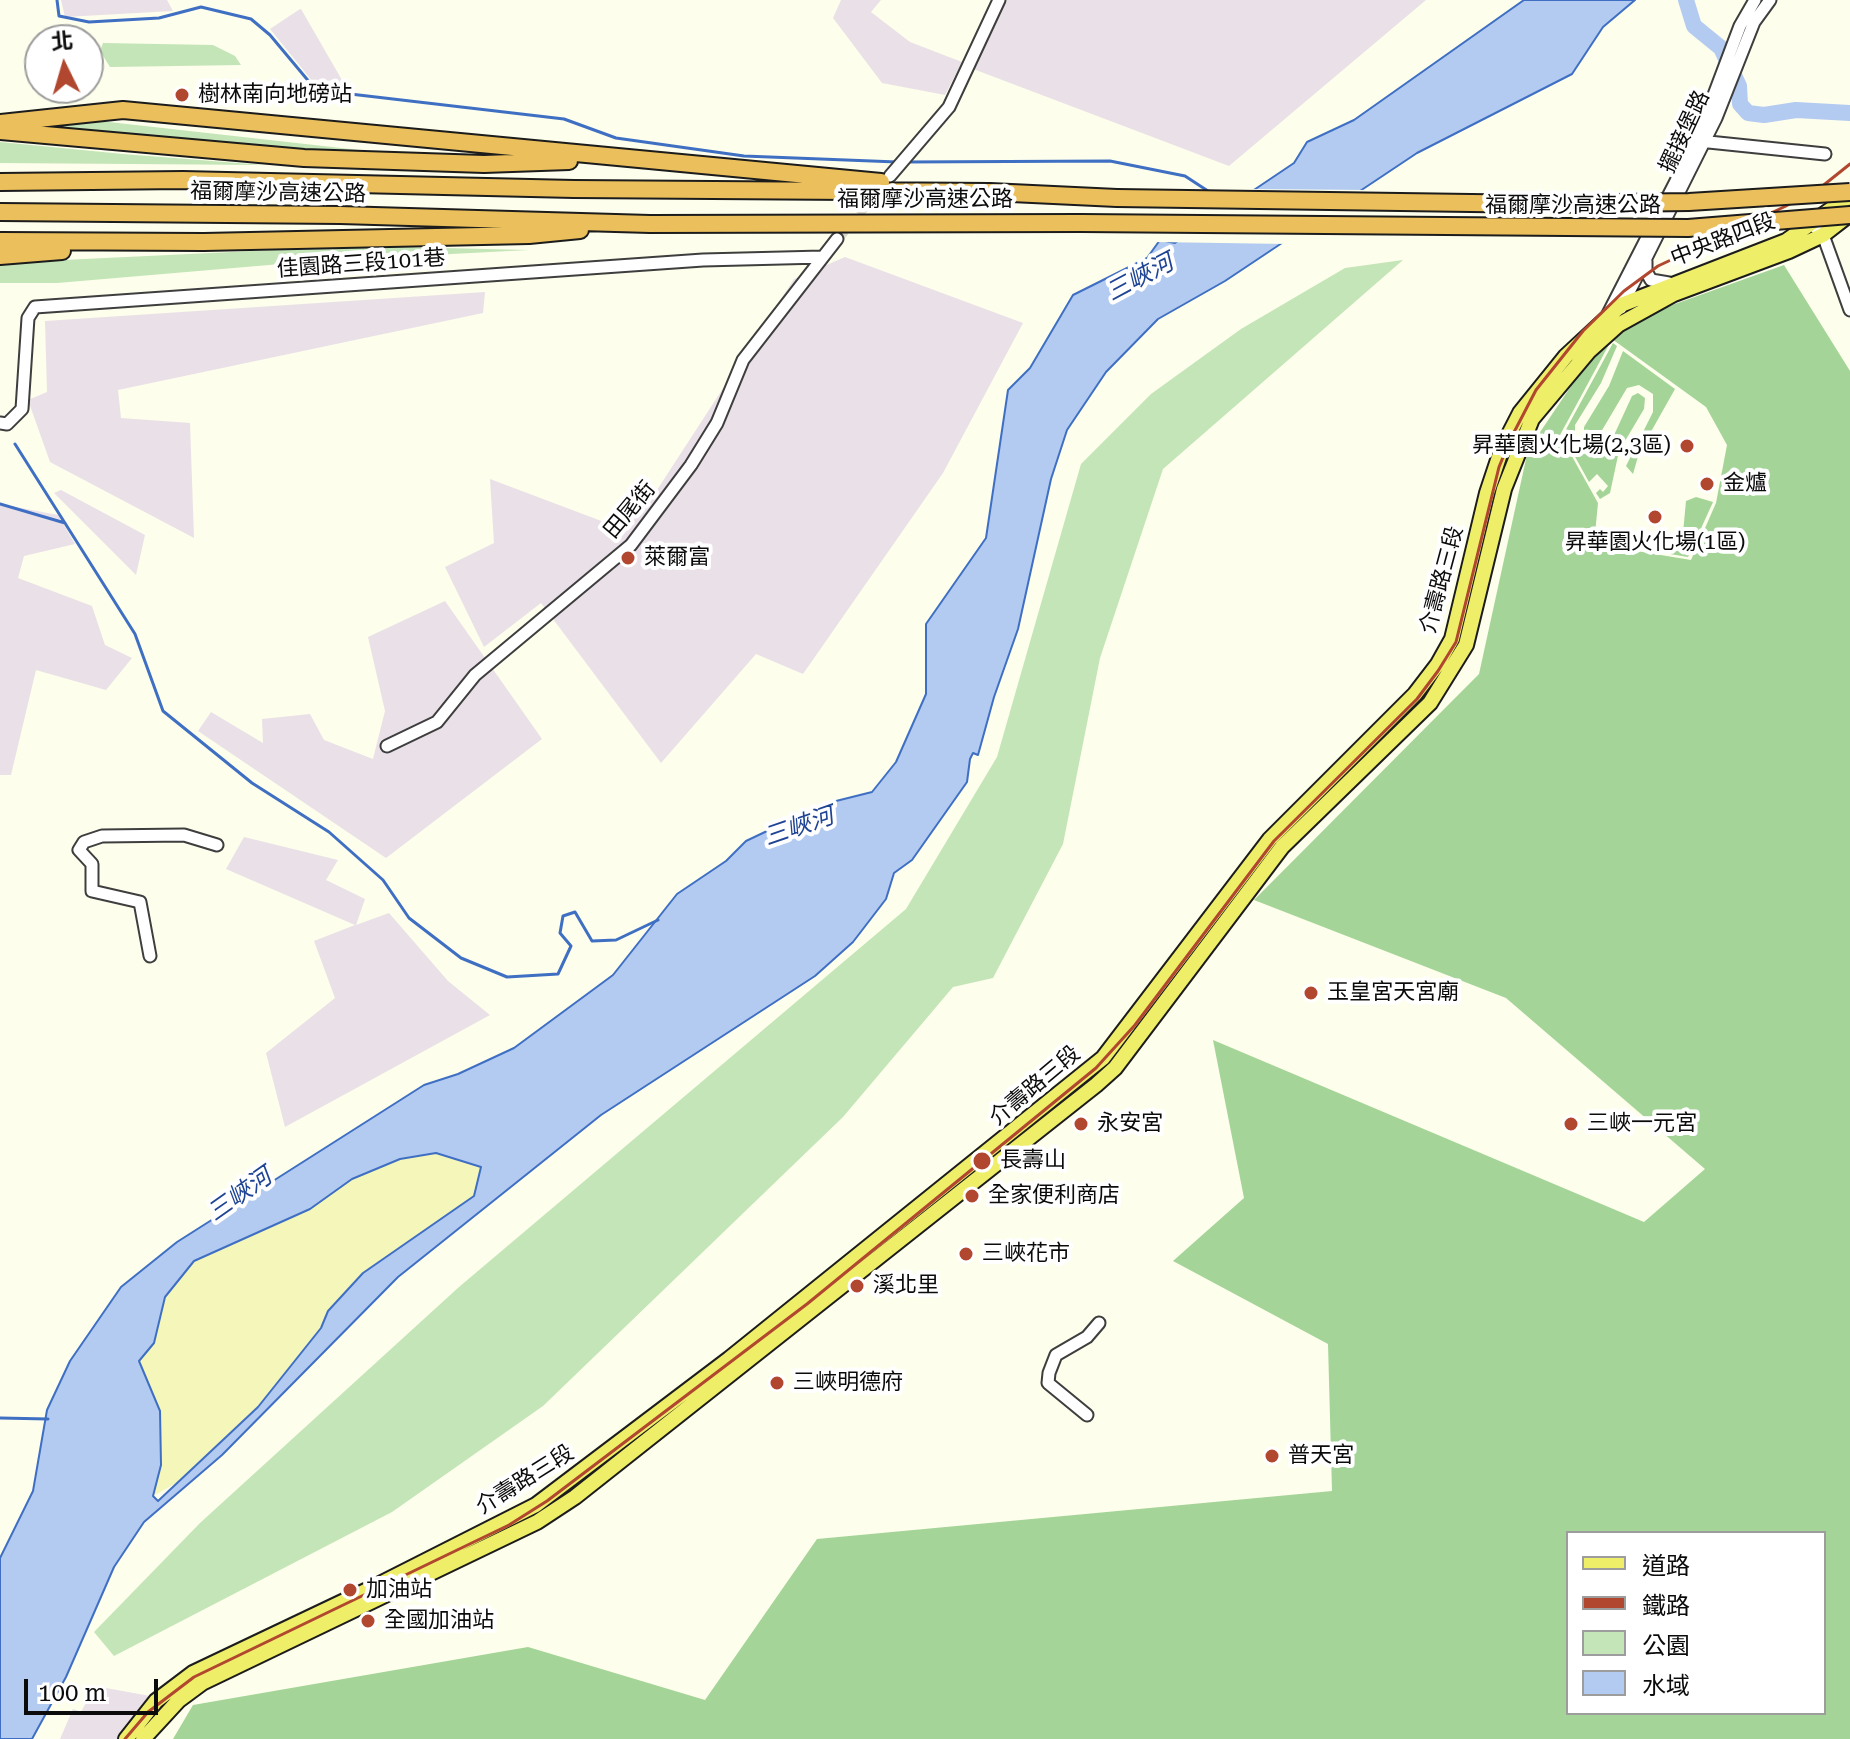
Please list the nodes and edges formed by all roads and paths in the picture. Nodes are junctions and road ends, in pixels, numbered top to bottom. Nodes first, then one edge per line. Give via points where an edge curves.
1 (999, 0) edge
2 (1755, 0) edge
3 (1770, 0) edge
4 (1744, 30) junction
5 (0, 123) edge
6 (0, 131) edge
7 (1700, 141) junction
8 (1825, 154) dead end
9 (666, 162) junction
10 (890, 176) dead end
11 (0, 182) edge
12 (990, 192) junction
13 (1850, 194) edge
14 (0, 212) edge
15 (1850, 215) edge
16 (650, 224) junction
17 (1818, 230) junction
18 (837, 239) tunnel mouth
19 (0, 241) edge
20 (148, 243) junction
21 (0, 256) edge
22 (822, 257) junction
23 (1646, 257) junction
24 (1673, 283) junction
25 (1621, 305) junction
26 (1850, 310) edge
27 (1613, 320) junction
28 (0, 423) edge
29 (387, 746) dead end
30 (217, 845) dead end
31 (150, 956) dead end
32 (1099, 1323) dead end
33 (1087, 1415) dead end
34 (126, 1739) edge
35 (143, 1739) edge

1 - 10 street via 949,107
2 - 4 street, 擺接堡路
3 - 4 street, 擺接堡路
4 - 7 street, 擺接堡路
5 - 9 highway via 123,110
6 - 9 highway via 304,158 484,164
7 - 8 street
7 - 23 street, 擺接堡路
7 - 27 street, 擺接堡路
9 - 12 highway
11 - 12 highway, 福爾摩沙高速公路
12 - 13 highway, 福爾摩沙高速公路, bridge via 1542,204
13 - 17 main road, 中央路四段
14 - 16 highway, 福爾摩沙高速公路
15 - 16 highway, 福爾摩沙高速公路, bridge via 1674,228
15 - 17 main road, 中央路四段
16 - 20 highway via 529,235
17 - 24 main road, 中央路四段
17 - 26 street
17 - 27 main road, 中央路四段 via 1789,251
18 - 22 street, 田尾街
19 - 20 highway
20 - 21 highway
22 - 28 street, 佳園路三段101巷 via 703,260 35,307 28,318 22,409 7,424
22 - 29 street, 田尾街 via 743,360 717,423 631,545 475,675 437,722
23 - 24 street via 1651,280
23 - 25 street, 擺接堡路
24 - 25 main road, 中央路四段
25 - 27 main road, 中央路四段
27 - 34 main road, 介壽路三段 via 1566,356 1520,413 1502,448 1452,639 1438,664 1415,694 1270,839 1103,1058 729,1359 536,1505 193,1673 156,1701
27 - 35 main road, 介壽路三段 via 1532,419 1504,489 1466,645 1430,703 1282,847 1115,1068 575,1497 537,1522 202,1683
30 - 31 street via 184,835 102,836 84,842 79,850 92,864 92,891 140,902
32 - 33 street via 1087,1337 1056,1355 1049,1373 1048,1383

